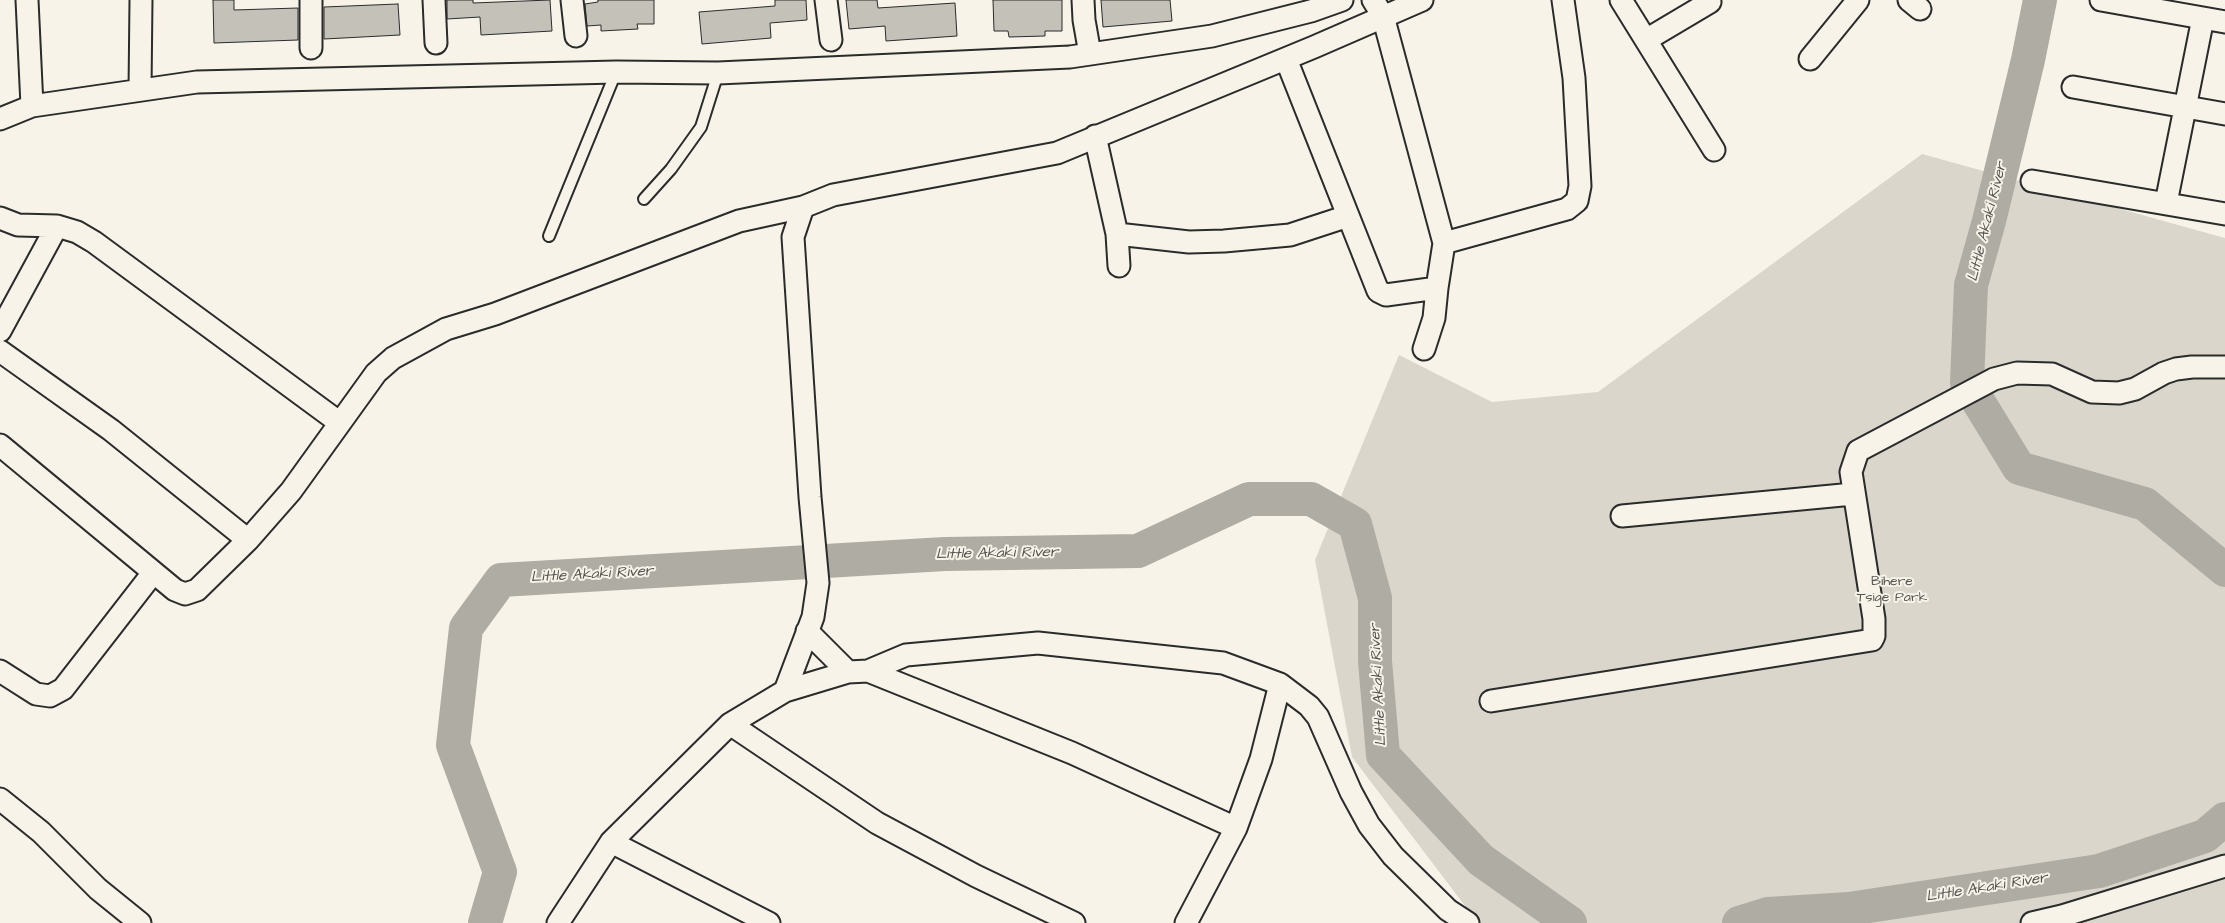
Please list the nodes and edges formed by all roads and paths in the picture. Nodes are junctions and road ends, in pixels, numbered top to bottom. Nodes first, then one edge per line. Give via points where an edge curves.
1 (27, 0) edge
2 (141, 0) edge
3 (311, 0) edge
4 (434, 0) edge
5 (572, 0) edge
6 (826, 0) edge
7 (1083, 0) edge
8 (1342, 0) edge
9 (1422, 0) edge
10 (1563, 0) edge
11 (1621, 0) edge
12 (1858, 0) edge
13 (2101, 0) edge
14 (1710, 2) dead end
15 (1378, 8) edge
16 (2200, 12) edge
17 (2225, 22) edge
18 (576, 36) dead end
19 (831, 40) dead end
20 (1646, 40) junction
21 (436, 43) dead end
22 (311, 48) dead end
23 (1090, 54) junction
24 (1286, 59) junction
25 (1810, 59) dead end
26 (616, 72) junction
27 (718, 73) junction
28 (2073, 87) dead end
29 (140, 90) junction
30 (32, 106) junction
31 (2185, 107) junction
32 (2225, 114) edge
33 (0, 119) edge
34 (1096, 136) junction
35 (1714, 150) dead end
36 (2032, 181) dead end
37 (644, 199) dead end
38 (2166, 203) junction
39 (803, 207) junction
40 (2225, 214) edge
41 (1348, 216) junction
42 (0, 218) edge
43 (58, 226) junction
44 (1117, 234) junction
45 (549, 236) dead end
46 (1444, 243) junction
47 (1119, 266) dead end
48 (1437, 288) junction
49 (0, 331) edge
50 (1424, 349) dead end
51 (0, 351) edge
52 (2225, 367) edge
53 (340, 423) junction
54 (0, 445) edge
55 (1853, 494) junction
56 (1622, 516) dead end
57 (248, 540) junction
58 (154, 573) junction
59 (807, 631) junction
60 (0, 671) edge
61 (868, 671) junction
62 (848, 672) junction
63 (1280, 684) junction
64 (785, 692) junction
65 (1490, 701) dead end
66 (730, 724) junction
67 (0, 799) edge
68 (1236, 828) junction
69 (611, 842) junction
70 (2225, 866) edge
71 (140, 923) edge
72 (558, 923) edge
73 (769, 923) edge
74 (1074, 923) edge
75 (1186, 923) edge
76 (1468, 923) edge
77 (2032, 923) edge

1 - 30 street
2 - 29 street
3 - 22 street
4 - 21 street
5 - 18 street
6 - 19 street
7 - 23 street
8 - 23 street via 1212,36
9 - 15 street
10 - 46 street via 1574,78 1580,186 1577,201 1567,209
11 - 20 street
12 - 25 street
13 - 16 street
14 - 20 street
15 - 24 street
15 - 46 street
16 - 17 street
16 - 31 street
20 - 35 street
23 - 27 street
24 - 34 street
24 - 41 street
26 - 27 street
26 - 29 street via 197,82
26 - 45 lane
27 - 37 lane via 701,127 671,169
28 - 31 street
29 - 30 street
30 - 33 street
31 - 32 street
31 - 38 street
34 - 39 street via 1056,152 833,195
34 - 44 street
36 - 38 street
38 - 40 street
39 - 53 street via 739,221 495,314 446,329 393,358 376,372
39 - 59 street via 793,237 818,583 815,609
41 - 44 street via 1290,235 1224,241 1190,242
41 - 48 street via 1380,294
42 - 43 street via 18,225
43 - 49 street
43 - 53 street via 94,242
44 - 47 street
46 - 48 street
48 - 50 street via 1434,318
51 - 57 street via 111,430
52 - 55 street via 2176,369 2135,389 2119,393 2092,392 2052,374 2017,373 1994,379 1858,452 1851,472
53 - 57 street via 291,492
54 - 58 street
55 - 56 street
55 - 65 street via 1874,619 1872,640
57 - 58 street via 197,590 185,594
58 - 60 street via 63,689 50,696 36,694
59 - 62 street
59 - 64 street
61 - 62 street
61 - 63 street via 906,656 1038,643 1222,663
61 - 68 street via 1072,753
62 - 64 street
63 - 68 street via 1262,759
63 - 76 street via 1318,716 1351,792 1369,825 1387,848 1448,910
64 - 66 street
66 - 69 street
66 - 74 street via 877,822 976,876
67 - 71 street
68 - 75 street
69 - 72 street
69 - 73 street
70 - 77 street

